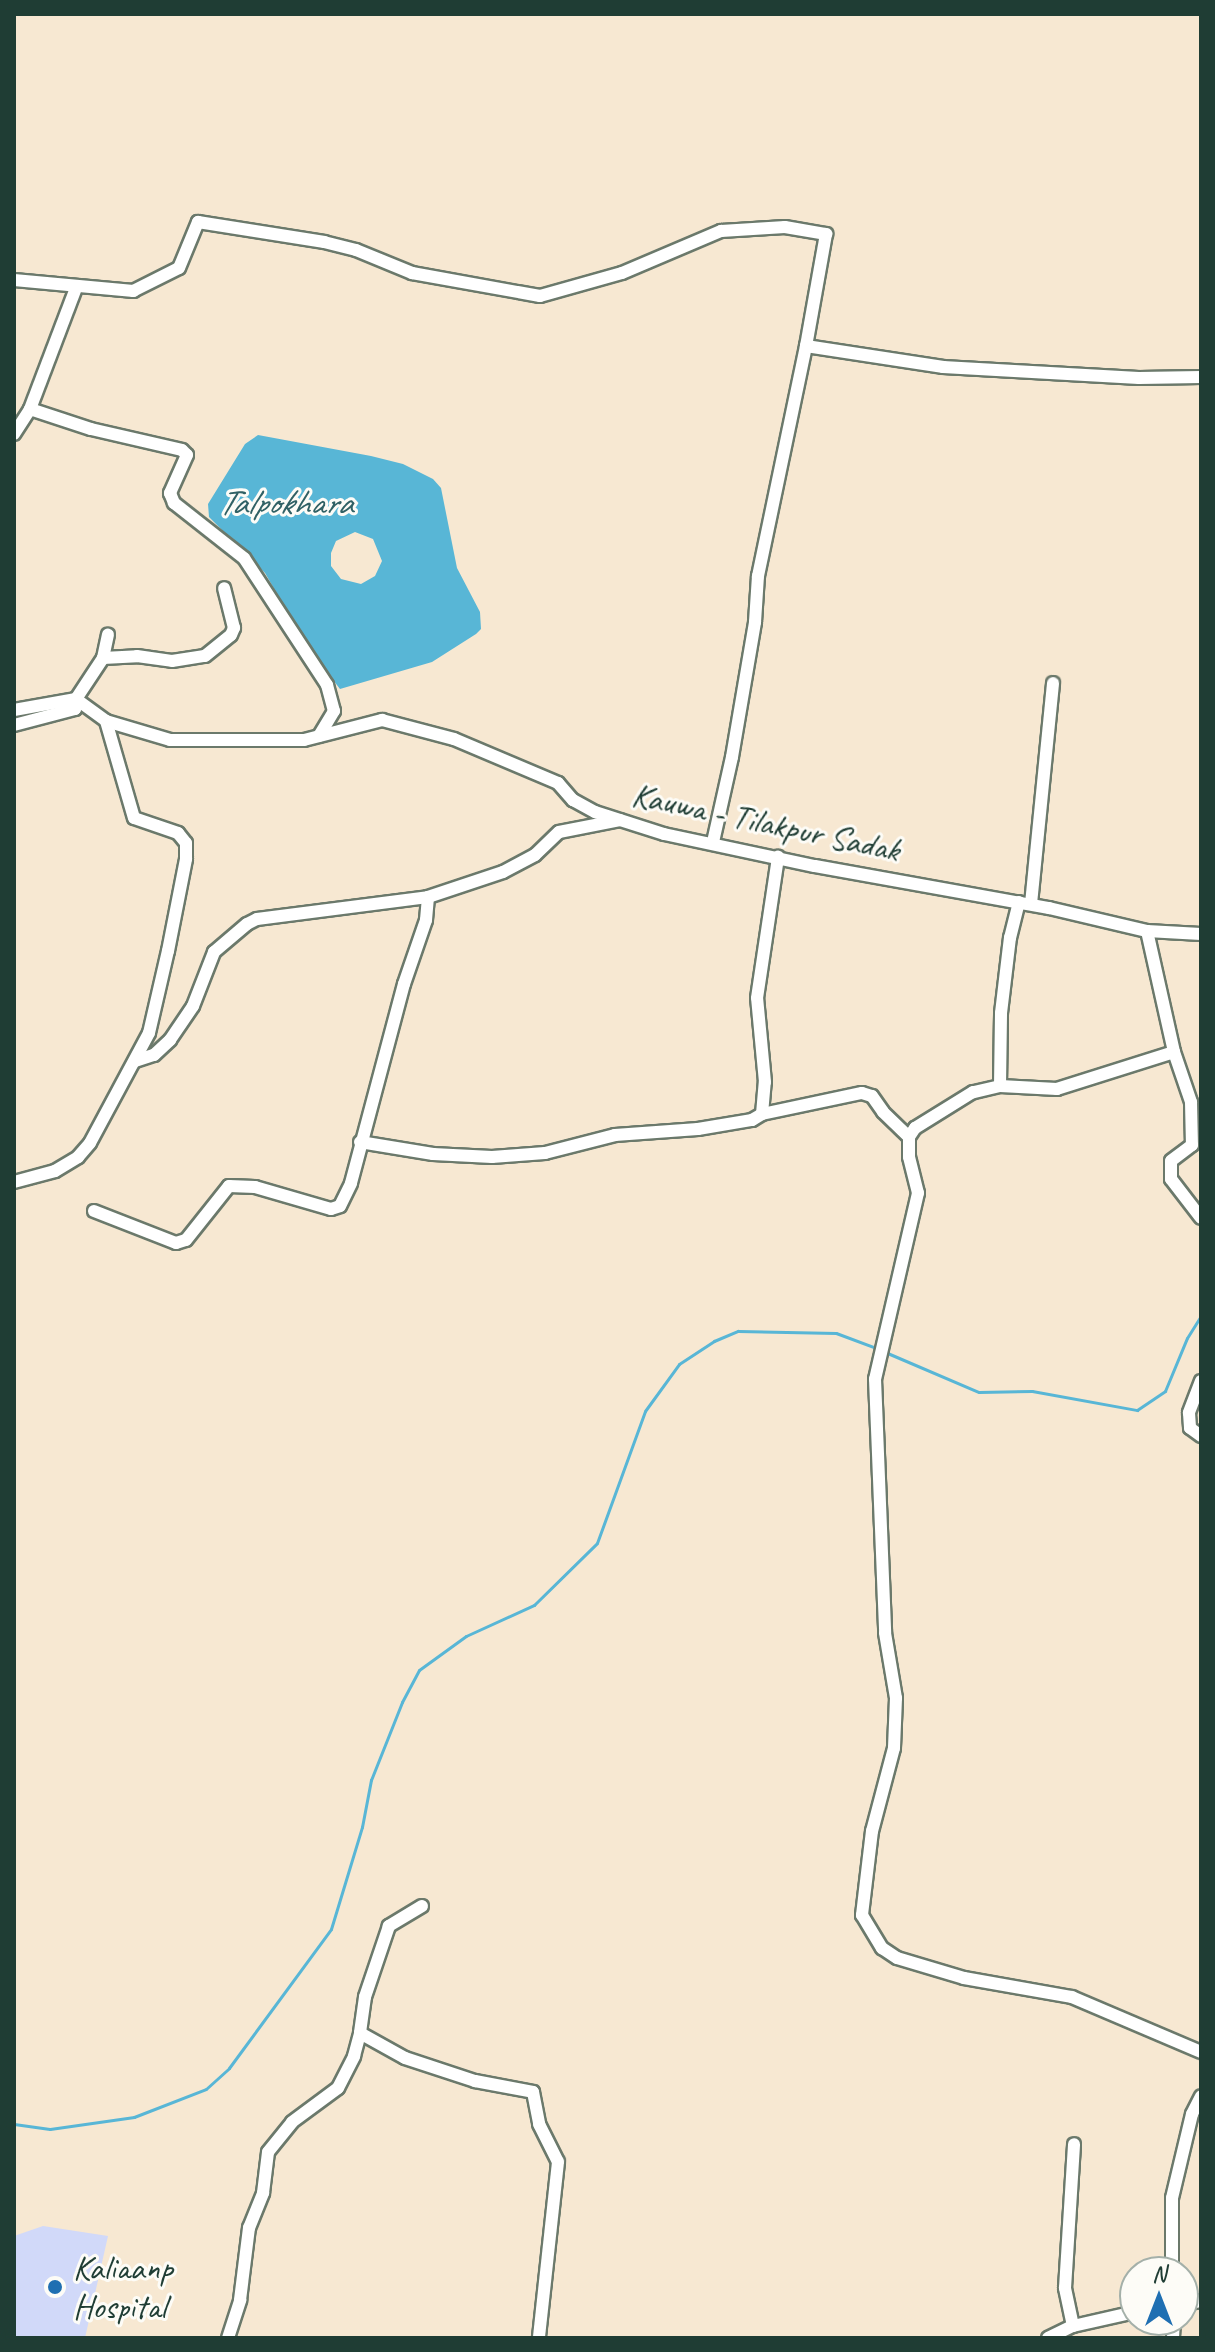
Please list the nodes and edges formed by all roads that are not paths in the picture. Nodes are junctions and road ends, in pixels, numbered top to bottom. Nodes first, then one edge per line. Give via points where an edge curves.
1 (14, 280) edge
2 (76, 288) junction
3 (806, 346) junction
4 (1201, 377) edge
5 (30, 409) junction
6 (14, 434) edge
7 (224, 588) dead end
8 (108, 635) dead end
9 (103, 658) junction
10 (1053, 683) dead end
11 (76, 699) junction
12 (14, 710) edge
13 (106, 721) junction
14 (14, 725) edge
15 (319, 736) junction
16 (620, 820) junction
17 (713, 842) junction
18 (778, 857) junction
19 (428, 897) junction
20 (1025, 903) junction
21 (1147, 931) junction
22 (1201, 934) edge
23 (1174, 1052) junction
24 (135, 1061) junction
25 (1000, 1086) junction
26 (762, 1114) junction
27 (909, 1137) junction
28 (360, 1142) junction
29 (14, 1182) edge
30 (94, 1211) dead end
31 (1201, 1218) edge
32 (1201, 1381) edge
33 (1201, 1436) edge
34 (422, 1906) dead end
35 (360, 2033) junction
36 (1201, 2052) edge
37 (1201, 2096) edge
38 (1074, 2144) dead end
39 (1172, 2256) edge
40 (1119, 2316) edge
41 (1073, 2326) junction
42 (228, 2338) edge
43 (539, 2338) edge
44 (1052, 2338) edge

1 - 2 street
2 - 3 street via 133,291 179,268 198,222 324,242 412,273 540,296 622,273 721,231 785,227 826,234
2 - 5 street
3 - 4 street via 943,367
3 - 17 street via 758,576 755,622
5 - 6 street
5 - 15 street via 187,455 170,493 174,503 244,558 327,685 334,711
7 - 9 street via 234,628 205,656 172,661
8 - 9 street
9 - 11 street
10 - 20 street
11 - 12 street
11 - 13 street, Kauwa - Tilakpur Sadak
11 - 14 street via 71,712
13 - 15 street, Kauwa - Tilakpur Sadak via 170,740
13 - 24 street via 134,818 178,833 186,843 149,1033
15 - 16 street, Kauwa - Tilakpur Sadak via 382,720 454,739 558,783 573,800
16 - 17 street, Kauwa - Tilakpur Sadak
16 - 19 street via 559,832 535,855 503,872
17 - 18 street, Kauwa - Tilakpur Sadak
18 - 20 street, Kauwa - Tilakpur Sadak
18 - 26 street via 757,998 765,1082
19 - 24 street via 247,924 214,952 193,1006 170,1040 154,1055
19 - 28 street via 426,920
20 - 21 street, Kauwa - Tilakpur Sadak
20 - 25 street via 1010,938
21 - 22 street, Kauwa - Tilakpur Sadak
21 - 23 street
23 - 25 street via 1057,1089
23 - 31 street via 1191,1102 1192,1145 1171,1161 1171,1179
24 - 29 street via 78,1157 55,1171
25 - 27 street via 973,1092
26 - 27 street via 862,1093 872,1096
26 - 28 street via 698,1129 637,1132 545,1153 492,1157
27 - 36 street via 918,1193 875,1379 885,1633 896,1698 894,1748 877,1804 862,1915 882,1948 897,1958 964,1978 1072,1997
28 - 30 street via 346,1196 331,1209 255,1187 229,1186 186,1240 176,1243
32 - 33 street via 1189,1413 1190,1428
34 - 35 street via 389,1926 365,1997
35 - 42 street via 338,2088 292,2122 268,2152
35 - 43 street via 405,2058 475,2081 533,2092 539,2124 558,2162
37 - 39 street via 1172,2198
38 - 41 street via 1065,2288
40 - 41 street
41 - 44 street

